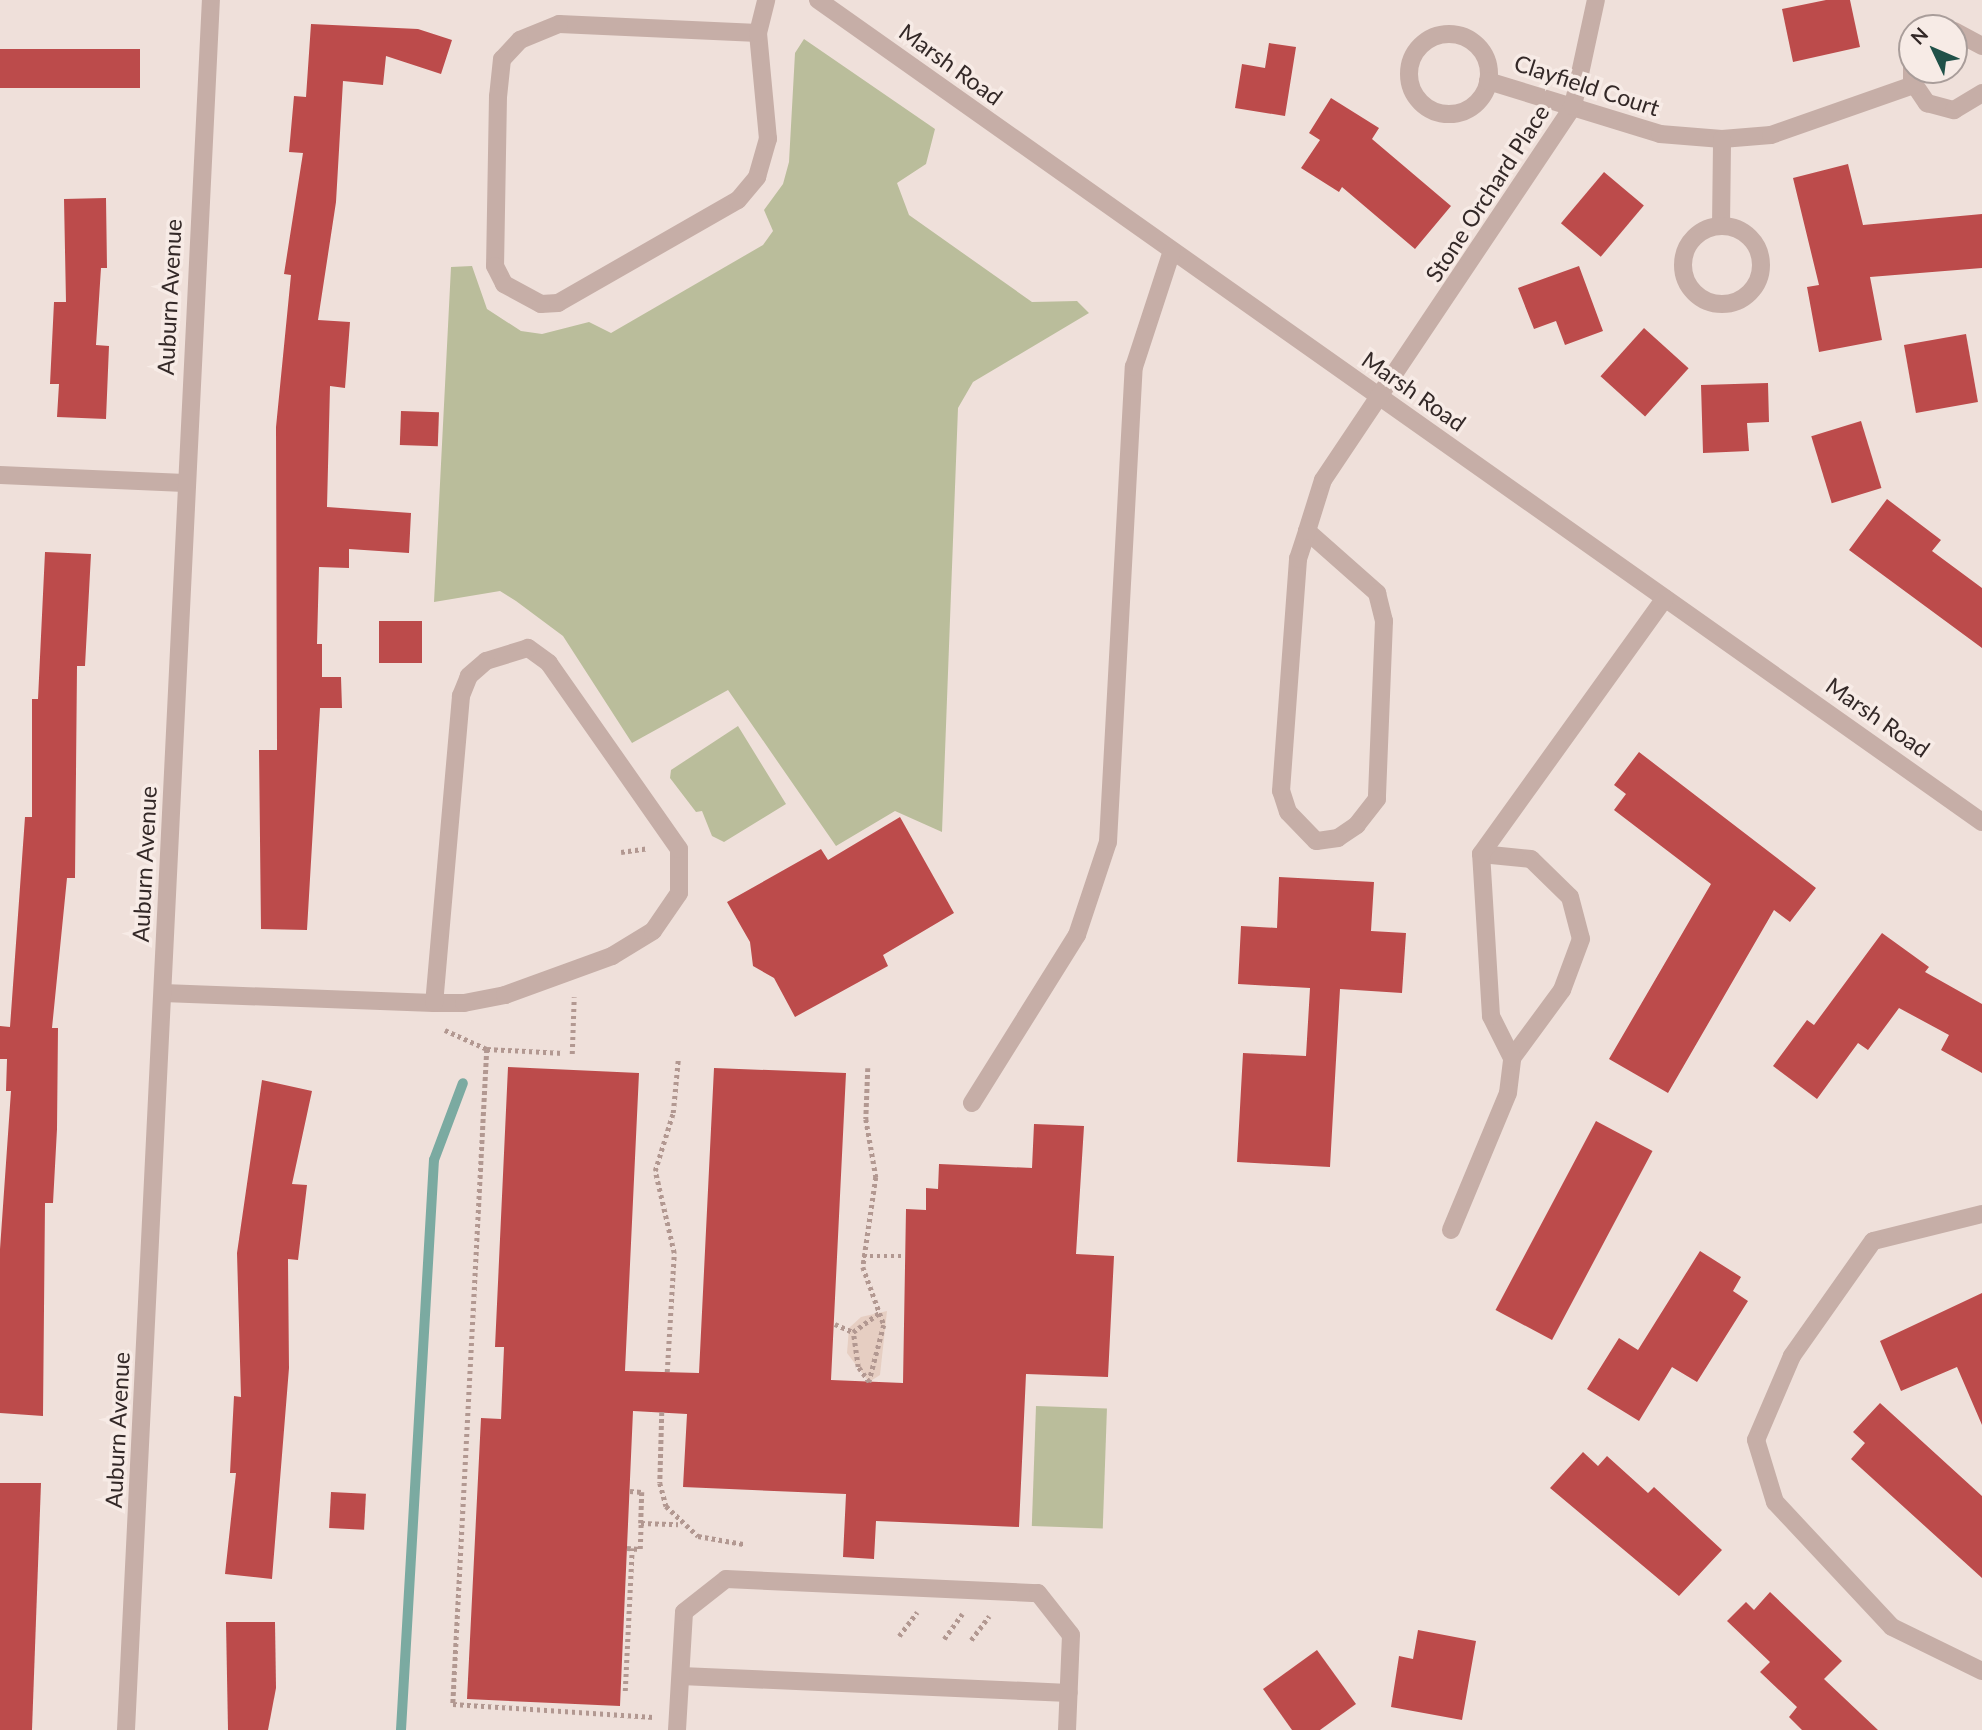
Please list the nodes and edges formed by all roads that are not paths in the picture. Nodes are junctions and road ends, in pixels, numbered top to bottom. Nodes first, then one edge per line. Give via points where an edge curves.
1 (211, 0) edge
2 (766, 0) edge
3 (818, 0) edge
4 (1596, 0) edge
5 (758, 33) junction
6 (1488, 81) junction
7 (1914, 85) joint
8 (1982, 93) edge
9 (1573, 106) junction
10 (1722, 139) junction
11 (1721, 226) junction
12 (1172, 251) junction
13 (1380, 396) junction
14 (0, 475) edge
15 (184, 483) junction
16 (1307, 531) junction
17 (1665, 598) junction
18 (1982, 822) edge
19 (1481, 854) junction
20 (163, 993) junction
21 (434, 1003) junction
22 (1511, 1058) junction
23 (972, 1103) dead end
24 (1982, 1214) edge
25 (1451, 1230) dead end
26 (1982, 1671) edge
27 (681, 1676) junction
28 (1069, 1693) junction
29 (126, 1730) edge
30 (677, 1730) edge
31 (1067, 1730) edge

1 - 15 street, Auburn Avenue
2 - 5 street
3 - 12 street, Marsh Road
4 - 9 street, Stone Orchard Place
5 - 5 street via 559,24 520,40 502,59 498,96 495,266 504,284 541,304 558,303 738,200 757,177 768,139
6 - 6 street, Clayfield Court via 1481,50 1458,35 1432,38 1409,69 1422,105 1445,114 1470,108
6 - 9 street, Clayfield Court
7 - 8 street via 1940,109 1967,106
7 - 10 street, Clayfield Court via 1771,135
9 - 10 street, Clayfield Court via 1660,134
9 - 13 street, Stone Orchard Place
10 - 11 street
11 - 11 street via 1693,238 1684,273 1706,300 1730,303 1752,289 1760,265 1752,240
12 - 13 street, Marsh Road
12 - 23 street via 1134,367 1108,842 1077,935
13 - 16 street, Stone Orchard Place via 1323,480
13 - 17 street, Marsh Road
14 - 15 street
15 - 20 street, Auburn Avenue
16 - 16 street, Stone Orchard Place via 1298,559 1281,791 1288,812 1316,841 1338,838 1357,825 1377,799 1384,621 1377,593
17 - 18 street, Marsh Road
17 - 19 street
19 - 22 street via 1491,1016
19 - 22 street via 1531,859 1570,897 1581,939 1562,990
20 - 21 street
20 - 29 street, Auburn Avenue
21 - 21 street via 505,995 612,956 653,931 680,893 679,849 666,826 549,663 528,649 486,662 469,676 461,696
22 - 25 street via 1508,1093
24 - 26 street via 1872,1241 1792,1356 1756,1440 1774,1502 1892,1627
27 - 28 street
27 - 28 street via 684,1612 726,1578 1038,1593 1071,1635
27 - 30 street
28 - 31 street

